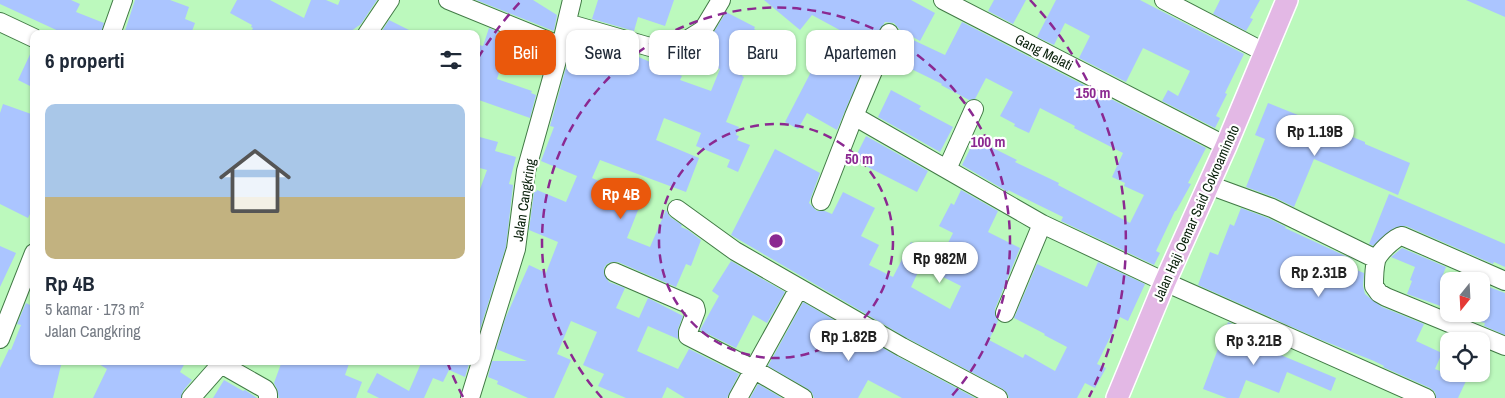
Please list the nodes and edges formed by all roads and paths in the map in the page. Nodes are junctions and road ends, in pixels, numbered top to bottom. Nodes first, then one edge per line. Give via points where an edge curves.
1 (123, 0) edge
2 (390, 0) edge
3 (448, 0) edge
4 (572, 0) edge
5 (721, 0) edge
6 (943, 0) edge
7 (1164, 0) edge
8 (1287, 0) edge
9 (0, 22) edge
10 (567, 23) junction
11 (112, 30) edge
12 (369, 30) edge
13 (30, 36) edge
14 (561, 46) junction
15 (1264, 52) junction
16 (871, 75) edge
17 (974, 109) dead end
18 (854, 116) junction
19 (1226, 146) junction
20 (947, 169) junction
21 (1209, 185) junction
22 (821, 201) dead end
23 (677, 209) dead end
24 (1042, 224) junction
25 (1376, 259) junction
26 (30, 263) edge
27 (614, 272) dead end
28 (1505, 281) edge
29 (1165, 282) junction
30 (799, 288) junction
31 (1005, 313) dead end
32 (0, 339) edge
33 (1505, 346) edge
34 (220, 365) edge
35 (225, 365) edge
36 (753, 369) junction
37 (191, 398) edge
38 (268, 398) edge
39 (470, 398) edge
40 (738, 398) edge
41 (803, 398) edge
42 (998, 398) edge
43 (1117, 398) edge
44 (1426, 398) edge

1 - 11 street
2 - 12 street
3 - 14 street
4 - 10 street, Jalan Cangkring
5 - 10 street via 703,30 682,43 650,47
6 - 19 street, Gang Melati
7 - 15 street
8 - 15 main road, Jalan Haji Oemar Said Cokroaminoto
9 - 13 street
10 - 14 street, Jalan Cangkring
14 - 39 street, Jalan Cangkring via 526,171 516,249
15 - 19 main road, Jalan Haji Oemar Said Cokroaminoto
16 - 18 street
17 - 20 street
18 - 20 street
18 - 22 street
19 - 21 main road, Jalan Haji Oemar Said Cokroaminoto
20 - 24 street
21 - 25 street via 1272,208
21 - 29 main road, Jalan Haji Oemar Said Cokroaminoto
23 - 30 street via 735,251
24 - 29 street
24 - 31 street
25 - 28 street via 1393,240 1402,236
25 - 33 street via 1374,286 1379,293
26 - 32 street
27 - 36 street via 695,308 688,336
29 - 43 main road, Jalan Haji Oemar Said Cokroaminoto
29 - 44 street
30 - 36 street
30 - 42 street
34 - 37 street
35 - 38 street via 265,389
36 - 40 street
36 - 41 street

